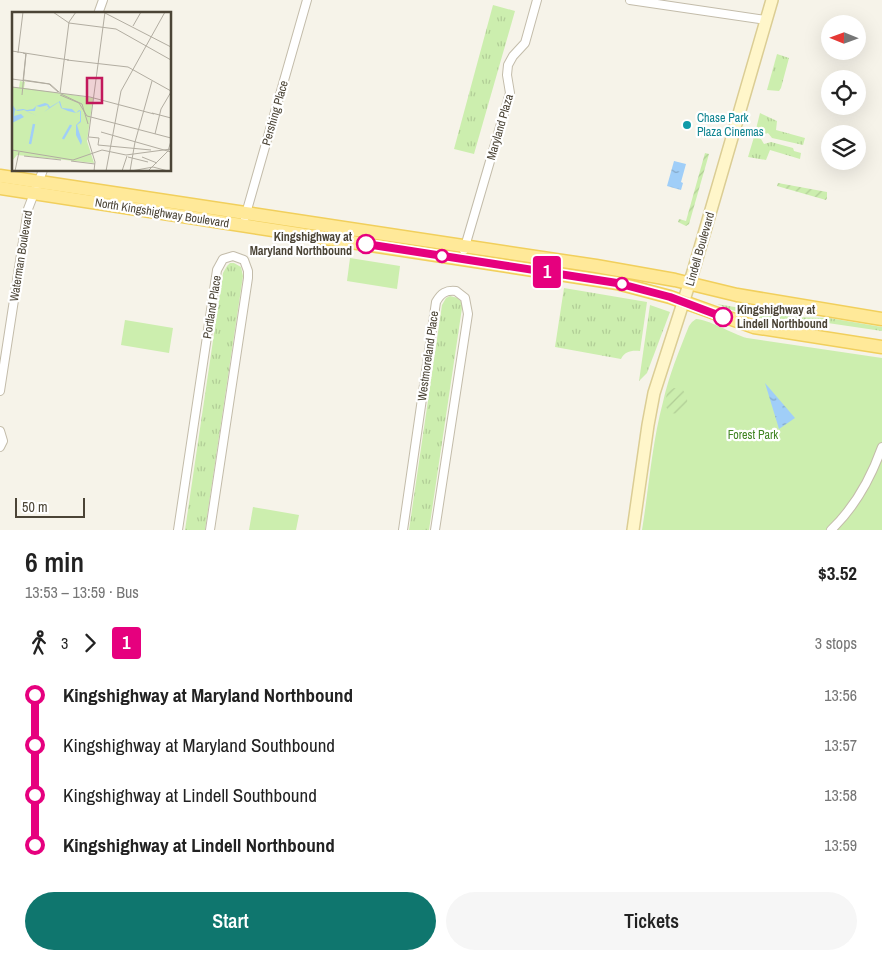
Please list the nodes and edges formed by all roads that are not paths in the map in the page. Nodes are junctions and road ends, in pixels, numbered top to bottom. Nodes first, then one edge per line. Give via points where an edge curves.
1 (103, 0) edge
2 (307, 0) edge
3 (537, 0) edge
4 (630, 0) edge
5 (772, 0) edge
6 (99, 12) edge
7 (766, 20) junction
8 (0, 176) edge
9 (40, 176) edge
10 (0, 188) edge
11 (33, 193) junction
12 (244, 219) junction
13 (464, 253) junction
14 (690, 284) junction
15 (684, 302) junction
16 (882, 319) edge
17 (882, 347) edge
18 (0, 391) edge
19 (0, 432) edge
20 (0, 447) edge
21 (882, 447) edge
22 (178, 530) edge
23 (210, 530) edge
24 (402, 530) edge
25 (435, 530) edge
26 (633, 530) edge
27 (831, 530) edge

1 - 6 street
2 - 12 street, Pershing Place
3 - 13 street, Maryland Plaza via 525,44 508,65 510,92
4 - 7 street
5 - 7 main road, Lindell Boulevard
7 - 14 main road, Lindell Boulevard
8 - 9 main road, North Kingshighway Boulevard
9 - 11 street, Waterman Boulevard
9 - 12 main road, North Kingshighway Boulevard
10 - 11 main road, North Kingshighway Boulevard
11 - 12 main road, North Kingshighway Boulevard
11 - 18 street, Waterman Boulevard
12 - 13 main road, North Kingshighway Boulevard
13 - 14 main road, North Kingshighway Boulevard via 596,266
13 - 15 main road, North Kingshighway Boulevard via 617,283
14 - 15 main road, Lindell Boulevard
14 - 16 main road, North Kingshighway Boulevard
15 - 17 main road, North Kingshighway Boulevard via 754,327
15 - 26 main road, Lindell Boulevard via 651,408
19 - 20 street via 3,441
21 - 27 street via 866,484
22 - 23 street, Portland Place via 217,270 223,259 233,256 244,260 248,278
24 - 25 street, Westmoreland Place via 436,302 444,292 456,291 466,298 468,314

